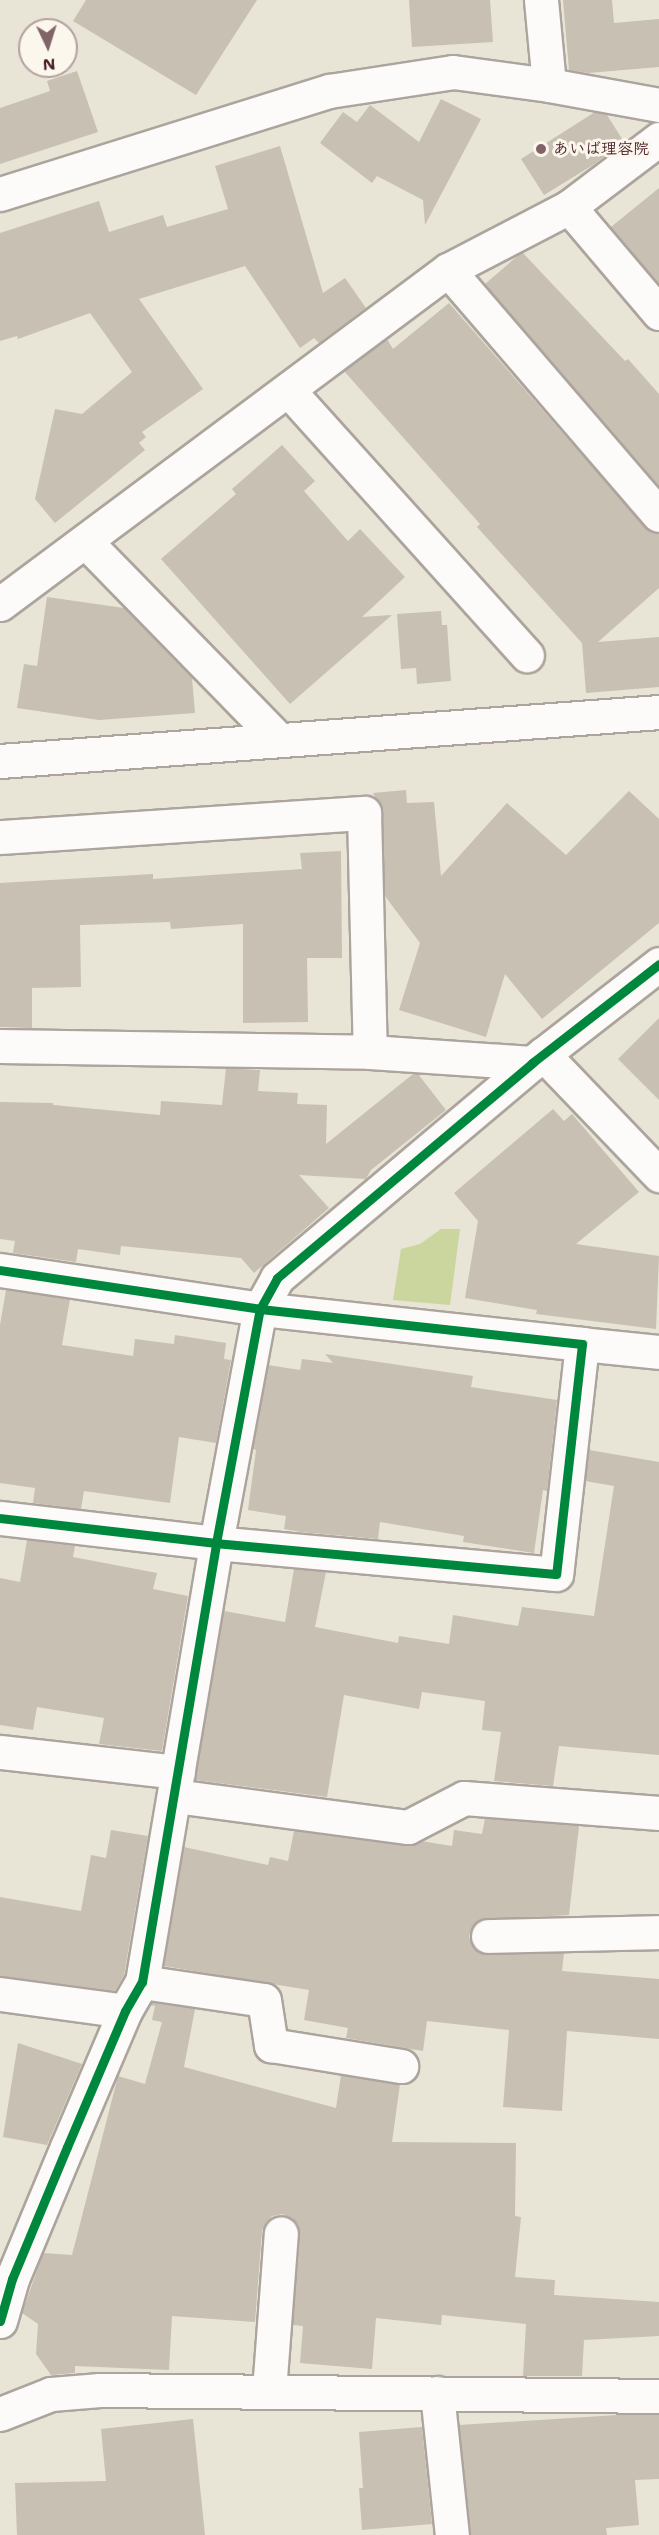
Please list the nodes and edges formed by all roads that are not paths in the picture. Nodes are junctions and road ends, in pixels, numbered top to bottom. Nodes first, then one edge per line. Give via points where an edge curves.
1 (541, 0) edge
2 (549, 85) junction
3 (659, 105) edge
4 (659, 139) edge
5 (0, 194) edge
6 (569, 207) junction
7 (448, 270) junction
8 (659, 313) edge
9 (288, 390) junction
10 (659, 514) edge
11 (85, 541) junction
12 (0, 604) edge
13 (527, 655) dead end
14 (659, 712) edge
15 (279, 740) junction
16 (0, 760) edge
17 (0, 837) edge
18 (659, 964) edge
19 (0, 1046) edge
20 (370, 1052) junction
21 (537, 1058) junction
22 (659, 1175) edge
23 (0, 1270) edge
24 (260, 1309) junction
25 (582, 1344) junction
26 (659, 1352) edge
27 (0, 1518) edge
28 (216, 1543) junction
29 (0, 1752) edge
30 (176, 1784) junction
31 (659, 1813) edge
32 (659, 1932) edge
33 (488, 1936) dead end
34 (142, 1982) junction
35 (0, 1994) edge
36 (125, 2011) junction
37 (401, 2067) dead end
38 (281, 2233) dead end
39 (0, 2321) edge
40 (269, 2391) junction
41 (437, 2393) junction
42 (659, 2396) edge
43 (0, 2414) edge
44 (452, 2535) edge

1 - 2 street
2 - 3 street
2 - 5 street via 453,72 329,92
4 - 6 street
6 - 7 street
6 - 8 street
7 - 9 street
7 - 10 street
9 - 11 street
9 - 13 street
11 - 12 street
11 - 15 street
14 - 15 street
15 - 16 street
17 - 20 street via 364,813
18 - 21 street
19 - 20 street
20 - 21 street
21 - 22 street
21 - 24 street via 277,1278
23 - 24 street
24 - 25 street
24 - 28 street
25 - 26 street
25 - 28 street via 556,1574
27 - 28 street
28 - 30 street
29 - 30 street
30 - 31 street via 408,1827 464,1798
30 - 34 street
32 - 33 street
34 - 36 street
34 - 37 street via 264,2000 271,2045
35 - 36 street
36 - 39 street via 12,2279
38 - 40 street
40 - 41 street
40 - 43 street via 100,2390 51,2394
41 - 42 street
41 - 44 street

